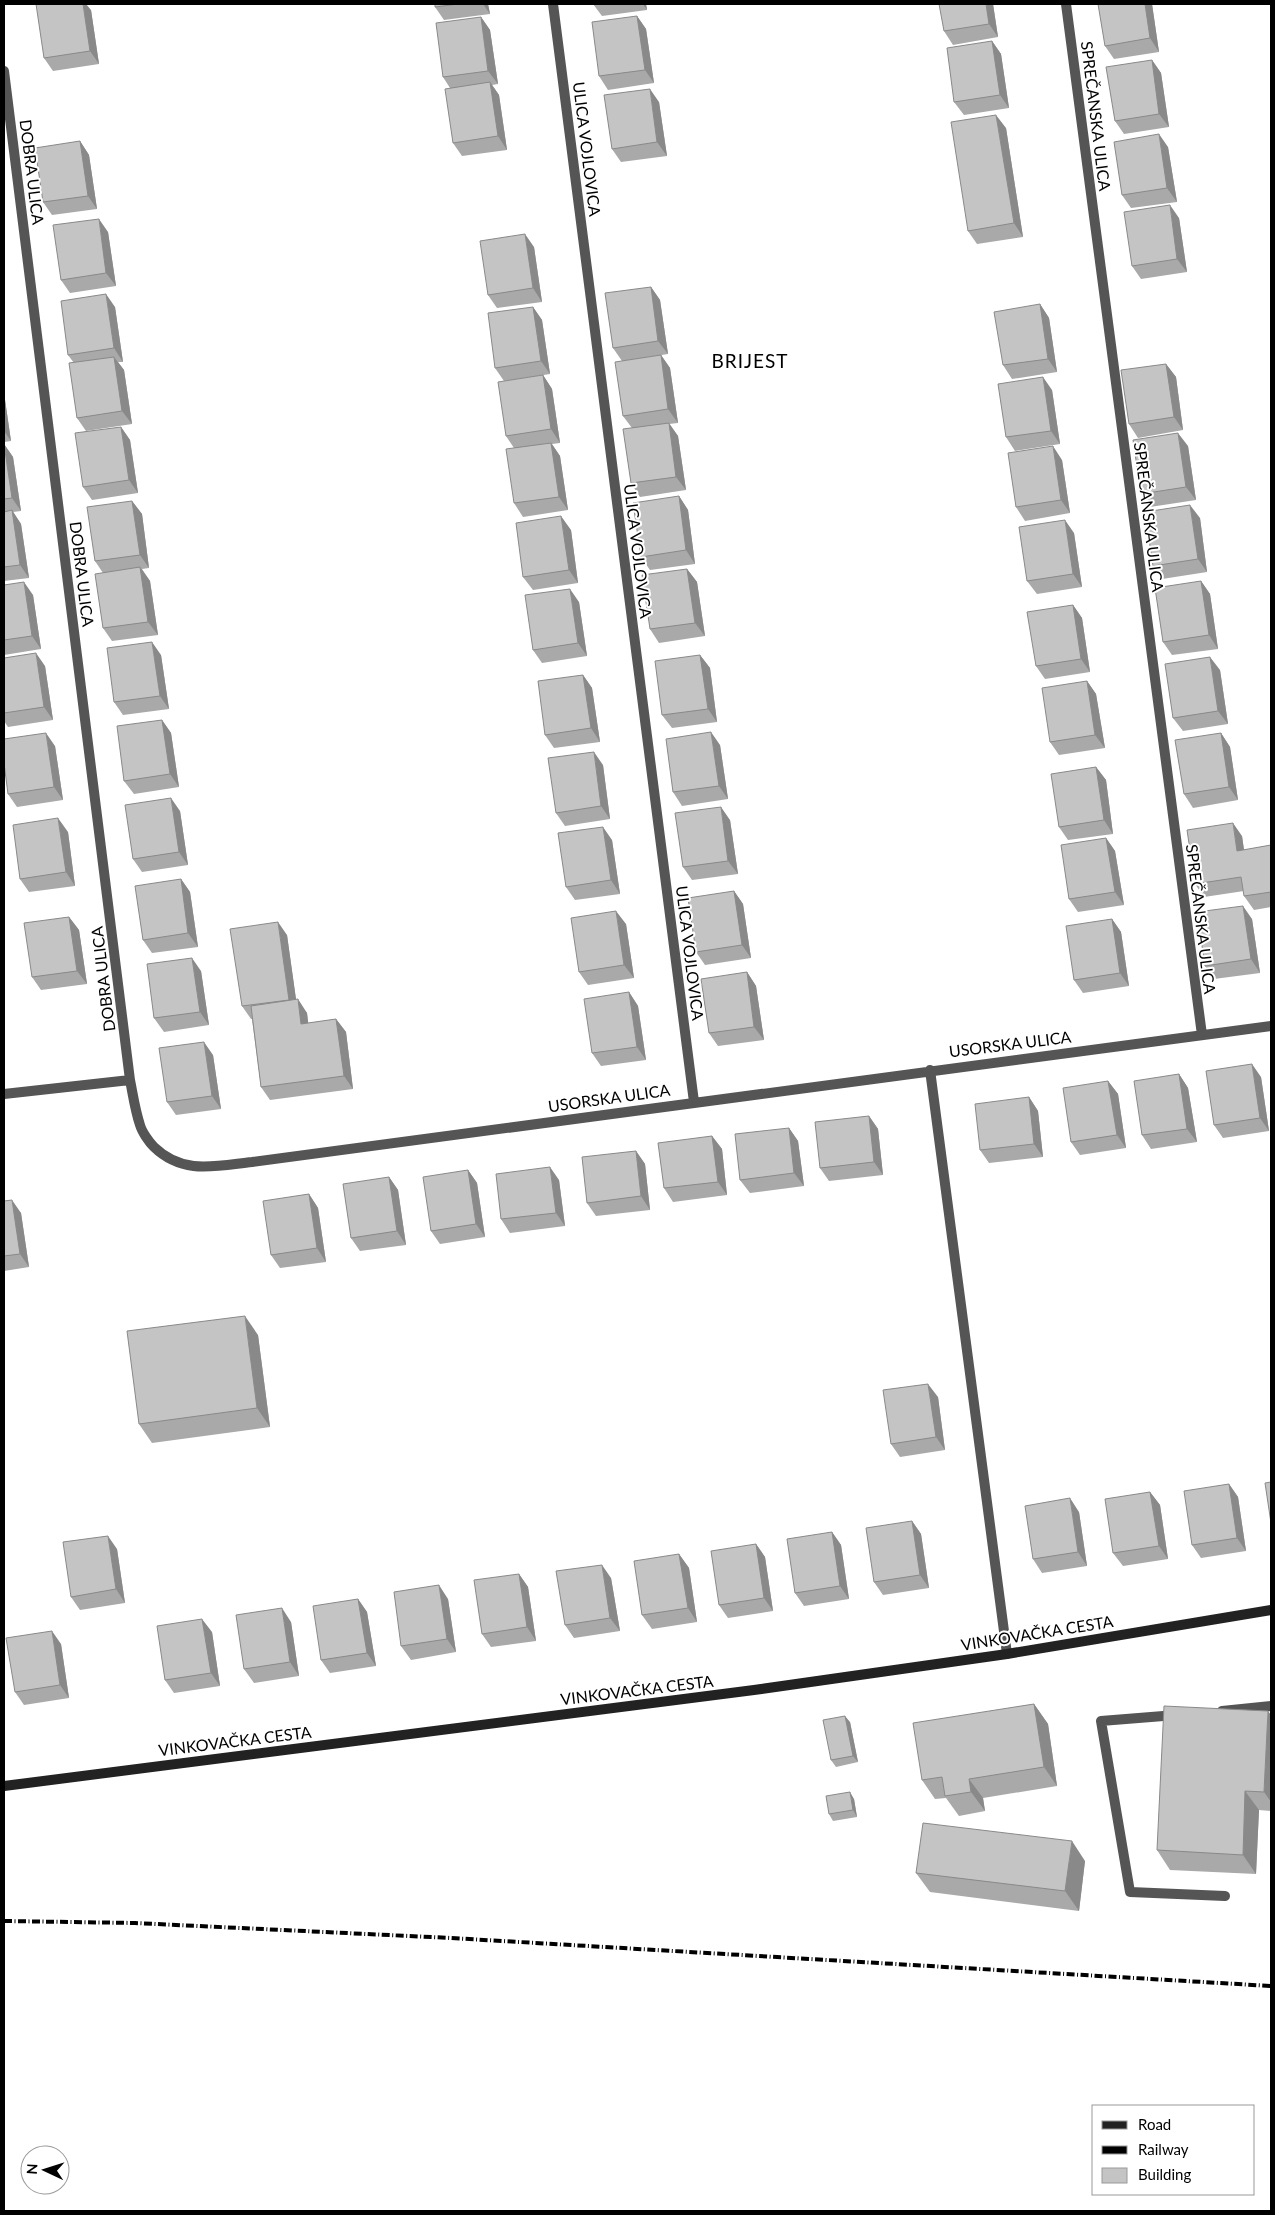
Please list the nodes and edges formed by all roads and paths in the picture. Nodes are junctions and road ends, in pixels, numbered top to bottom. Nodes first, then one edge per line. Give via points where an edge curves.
1 (553, 4) edge
2 (1066, 4) edge
3 (4, 72) edge
4 (1271, 1026) edge
5 (1202, 1035) junction
6 (930, 1070) junction
7 (130, 1080) junction
8 (4, 1094) edge
9 (694, 1102) junction
10 (1271, 1610) edge
11 (1008, 1654) junction
12 (1271, 1706) edge
13 (1214, 1711) edge
14 (1186, 1714) edge
15 (4, 1786) edge
16 (1226, 1896) dead end

1 - 9 street, ULICA VOJLOVICA
2 - 5 street, SPREČANSKA ULICA
3 - 7 street, DOBRA ULICA
4 - 5 street, USORSKA ULICA
5 - 6 street, USORSKA ULICA
6 - 9 street, USORSKA ULICA
6 - 11 street
7 - 8 street
7 - 9 street, USORSKA ULICA via 140,1127 151,1144 166,1158 182,1165 203,1167
10 - 11 main road, VINKOVAČKA CESTA
11 - 15 main road, VINKOVAČKA CESTA via 754,1690
12 - 13 street
14 - 16 street via 1101,1721 1130,1892

